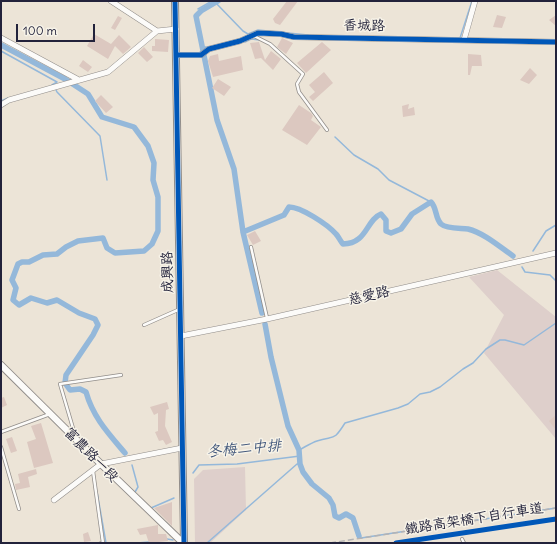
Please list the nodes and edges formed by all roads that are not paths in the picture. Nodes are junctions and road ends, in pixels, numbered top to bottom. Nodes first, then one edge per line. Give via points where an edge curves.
1 (111, 1) edge
2 (175, 1) edge
3 (475, 1) edge
4 (176, 29) junction
5 (158, 31) junction
6 (252, 35) junction
7 (1, 38) edge
8 (464, 40) junction
9 (556, 42) edge
10 (176, 55) junction
11 (77, 80) junction
12 (1, 105) edge
13 (327, 130) dead end
14 (251, 247) dead end
15 (556, 253) edge
16 (180, 308) junction
17 (267, 319) junction
18 (144, 325) dead end
19 (181, 336) junction
20 (1, 365) edge
21 (122, 375) dead end
22 (51, 414) junction
23 (1, 432) edge
24 (76, 440) junction
25 (1, 447) edge
26 (182, 448) junction
27 (101, 464) junction
28 (93, 471) junction
29 (54, 500) dead end
30 (19, 509) dead end
31 (462, 539) dead end
32 (101, 543) edge
33 (183, 543) edge
34 (464, 543) edge

1 - 5 street
2 - 4 street, 成興路
3 - 8 street
4 - 5 street
4 - 10 street, 成興路
5 - 11 street via 108,72
6 - 8 street, 香城路 via 263,33 294,37
6 - 10 street, 香城路 via 209,49 201,55
6 - 13 lane via 270,44 302,74 297,84 299,92
7 - 11 street
8 - 9 street, 香城路
10 - 16 street, 成興路
11 - 12 street via 9,100
14 - 17 lane
15 - 17 street, 慈愛路
16 - 18 lane
16 - 19 street, 成興路
17 - 19 street, 慈愛路
19 - 26 street, 成興路
20 - 22 street, 富農路一段
21 - 24 lane via 60,384
22 - 23 lane
22 - 24 street, 富農路一段
24 - 27 street, 富農路一段
25 - 30 lane
26 - 27 street
26 - 33 street, 成興路
27 - 28 street
27 - 33 street, 富農路一段
28 - 29 street
28 - 32 lane
31 - 34 lane

